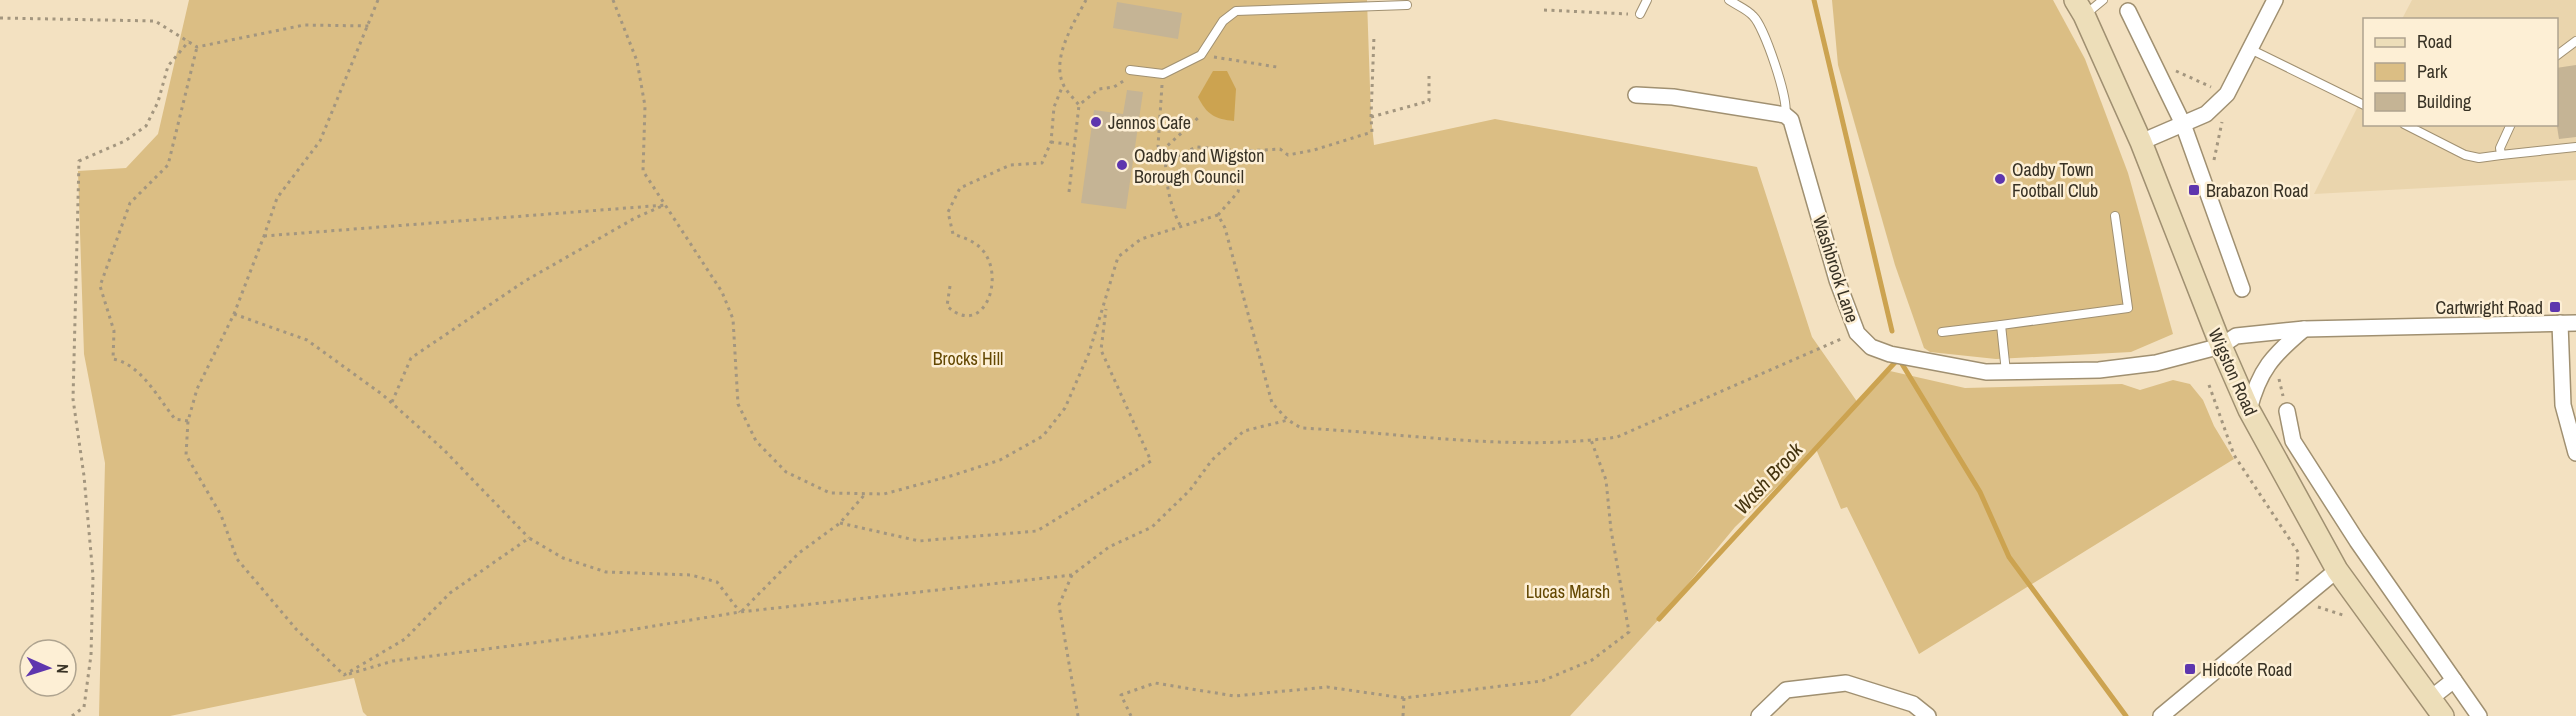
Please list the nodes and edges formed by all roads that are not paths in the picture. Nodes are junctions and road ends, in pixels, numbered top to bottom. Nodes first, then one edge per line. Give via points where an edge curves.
1 (1647, 0) edge
2 (1729, 0) edge
3 (2103, 0) edge
4 (2275, 0) edge
5 (1407, 5) dead end
6 (2080, 8) edge
7 (2128, 10) dead end
8 (1640, 14) road end
9 (2576, 41) edge
10 (2250, 49) junction
11 (2558, 54) edge
12 (1130, 69) road end
13 (1636, 95) dead end
14 (2363, 105) edge
15 (1785, 115) junction
16 (2183, 124) junction
17 (2408, 126) edge
18 (2510, 126) edge
19 (2142, 142) junction
20 (2576, 147) edge
21 (2501, 155) junction
22 (2115, 216) dead end
23 (2242, 289) dead end
24 (2560, 323) junction
25 (2576, 323) edge
26 (2001, 326) junction
27 (2304, 329) junction
28 (1942, 332) dead end
29 (2220, 346) junction
30 (2006, 372) junction
31 (2249, 410) junction
32 (2287, 411) road end
33 (2576, 453) edge
34 (2337, 570) junction
35 (2454, 680) junction
36 (2431, 698) junction
37 (1759, 716) edge
38 (1928, 716) edge
39 (2161, 716) edge
40 (2443, 716) edge
41 (2479, 716) edge

1 - 8 lane
2 - 15 lane, Washbrook Lane via 1754,16 1786,103
3 - 6 lane
4 - 10 street
5 - 12 lane via 1236,11 1223,21 1201,55 1163,74
6 - 19 main road, Wigston Road
7 - 16 street
9 - 11 lane
10 - 14 lane
10 - 16 street via 2227,94 2206,114
13 - 15 street
15 - 30 street, Washbrook Lane via 1791,120 1837,280 1857,333 1871,347 1890,354 1928,363
16 - 19 street
16 - 23 street
17 - 21 lane via 2465,155
18 - 21 lane via 2500,148
19 - 29 main road, Wigston Road
20 - 21 lane
22 - 26 lane via 2128,308
24 - 25 street
24 - 27 street
24 - 33 street via 2563,405
26 - 28 lane
26 - 30 lane
27 - 29 street via 2236,336
27 - 31 street via 2262,370
29 - 30 street, Washbrook Lane via 2127,368
29 - 31 main road, Wigston Road
31 - 34 main road, Wigston Road
32 - 35 street, Wigston Road via 2293,441
34 - 36 main road, Wigston Road
34 - 39 street
35 - 36 street
35 - 41 street, Wigston Road
36 - 40 main road, Wigston Road
37 - 38 street via 1786,690 1846,683 1913,704

